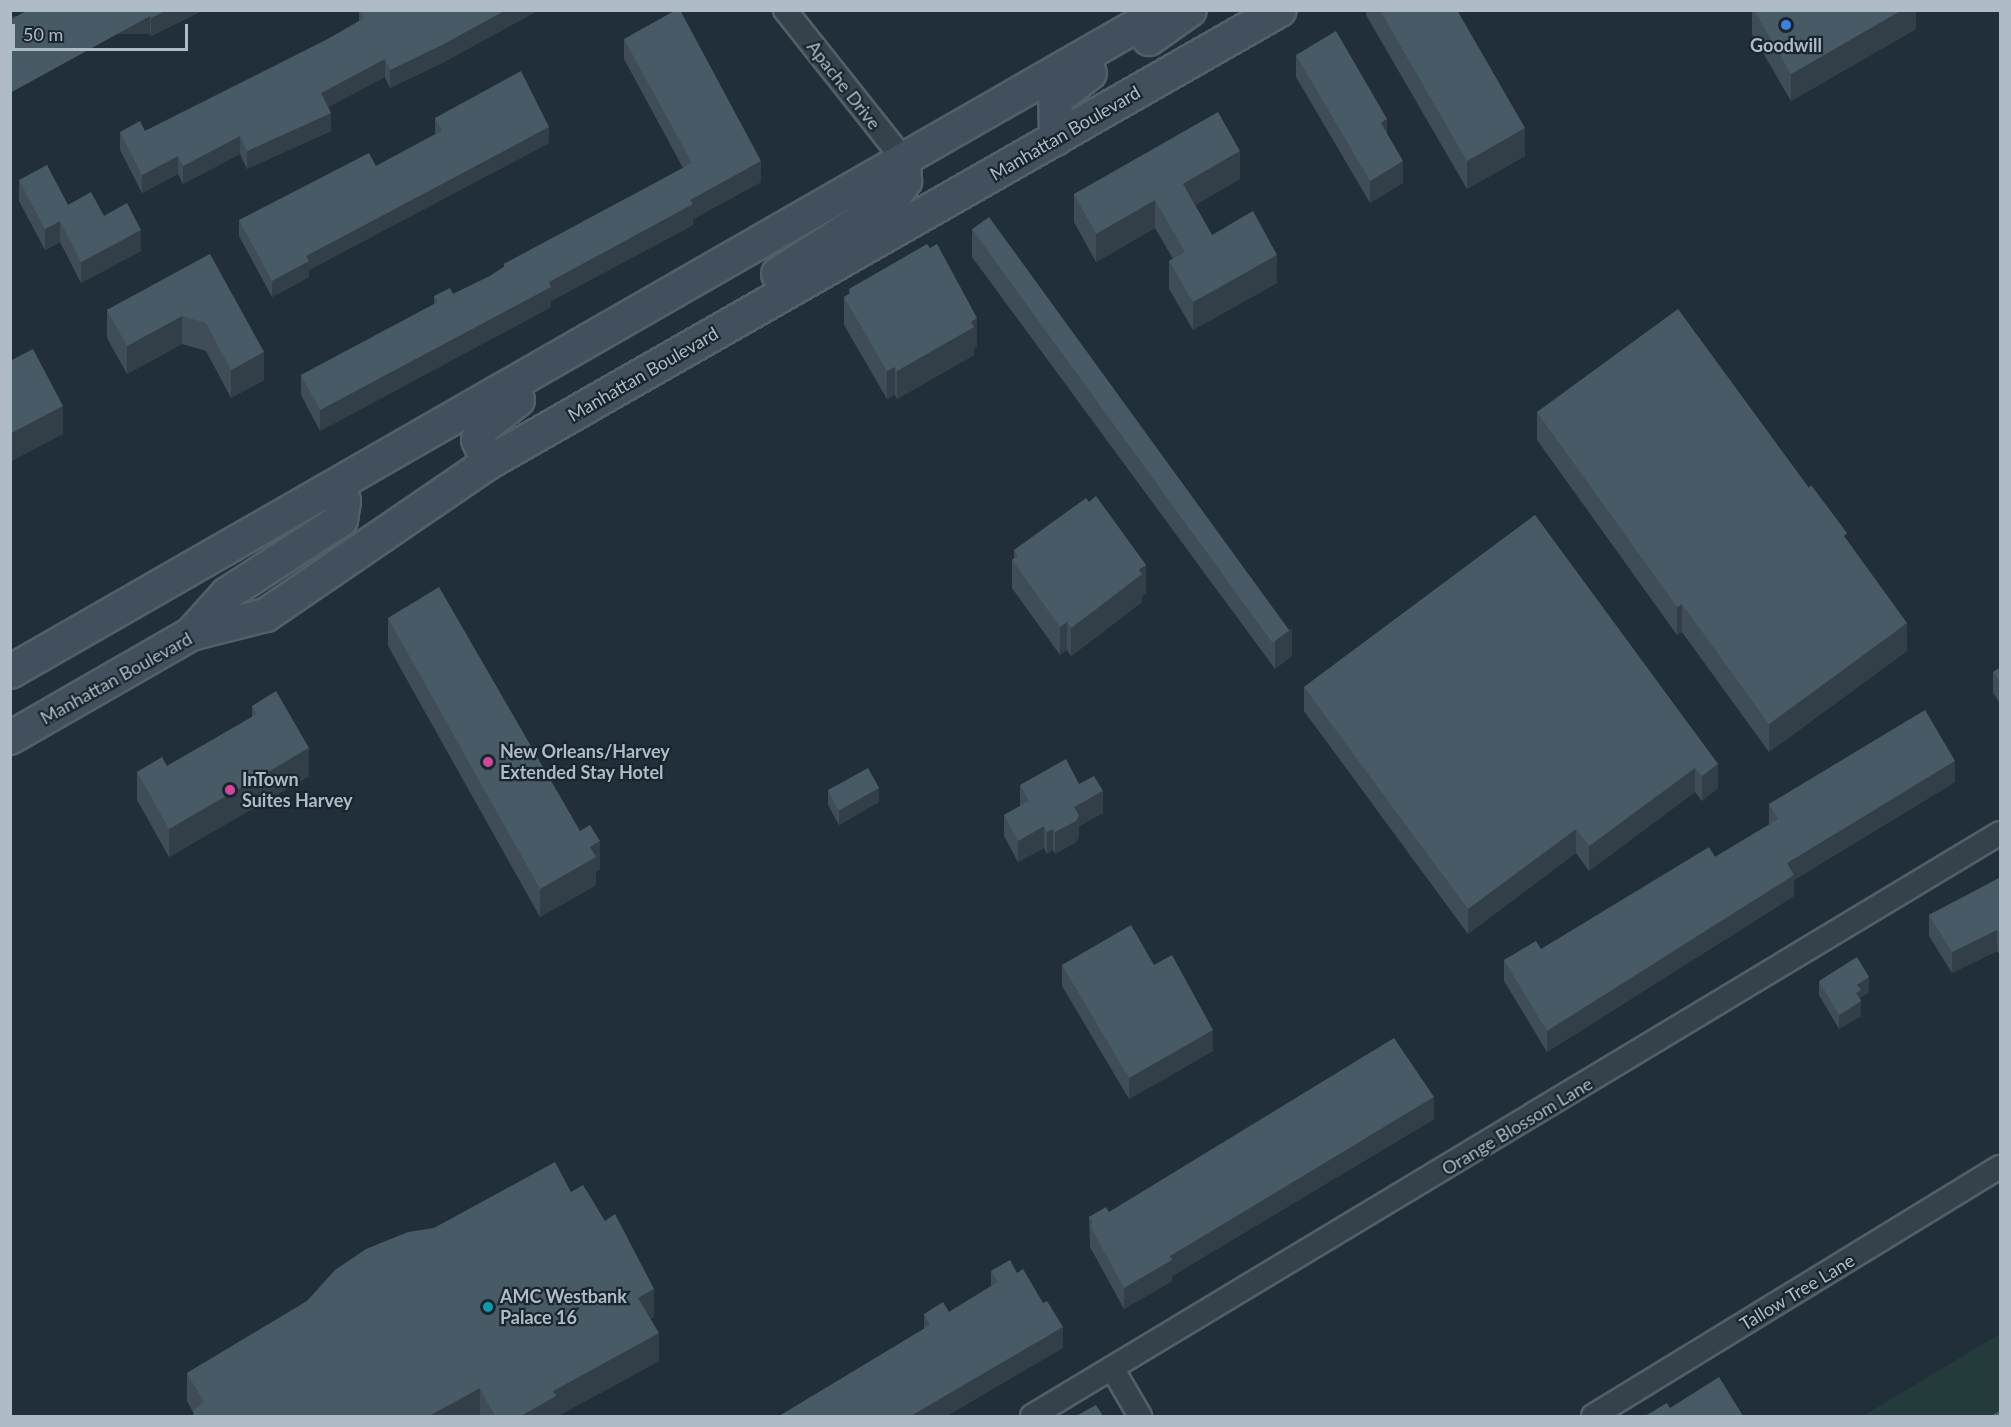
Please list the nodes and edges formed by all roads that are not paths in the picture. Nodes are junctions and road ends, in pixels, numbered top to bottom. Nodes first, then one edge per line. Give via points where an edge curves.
1 (785, 10) edge
2 (1164, 10) edge
3 (1190, 10) edge
4 (1280, 10) edge
5 (1056, 139) junction
6 (904, 160) junction
7 (759, 308) junction
8 (623, 320) junction
9 (488, 463) junction
10 (326, 491) junction
11 (191, 634) junction
12 (10, 672) edge
13 (10, 738) edge
14 (2001, 832) edge
15 (2001, 1167) edge
16 (1112, 1368) junction
17 (1032, 1416) edge
18 (1140, 1416) edge
19 (1593, 1416) edge

1 - 6 street, Apache Drive
2 - 6 street
3 - 5 street via 1060,92 1053,111
4 - 5 street, Manhattan Boulevard
5 - 7 street, Manhattan Boulevard
6 - 7 street via 905,181 890,202 771,279
6 - 8 street
7 - 9 street, Manhattan Boulevard
8 - 9 street via 615,341 487,423 478,440
8 - 10 street
9 - 11 street, Manhattan Boulevard via 266,615
10 - 11 street via 344,501 341,520 226,594
10 - 12 street
11 - 13 street, Manhattan Boulevard
14 - 16 street, Orange Blossom Lane via 1626,1062
15 - 19 street, Tallow Tree Lane
16 - 17 street, Orange Blossom Lane
16 - 18 street

